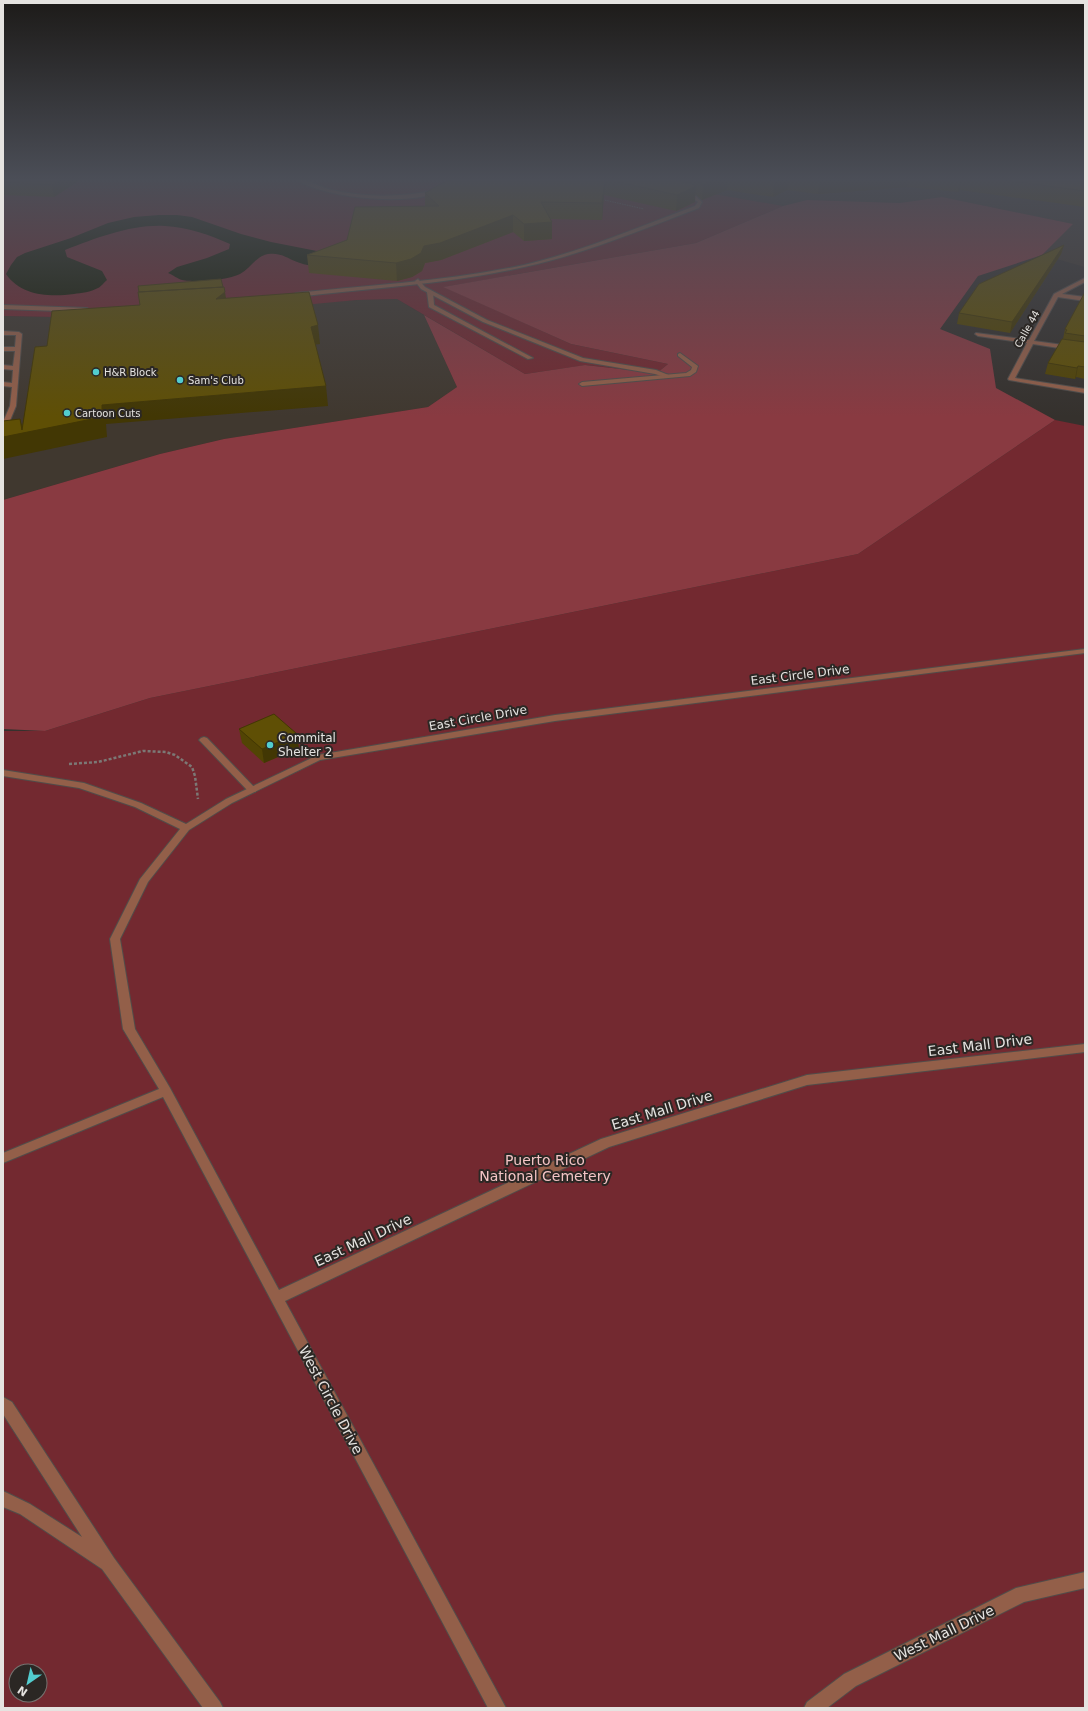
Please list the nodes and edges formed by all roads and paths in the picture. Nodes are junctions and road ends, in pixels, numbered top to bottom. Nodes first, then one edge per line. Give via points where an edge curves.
1 (556, 258) edge
2 (1085, 280) edge
3 (418, 281) junction
4 (430, 292) junction
5 (1056, 295) junction
6 (286, 296) edge
7 (1085, 300) edge
8 (3, 307) edge
9 (97, 310) edge
10 (3, 333) edge
11 (978, 334) dead end
12 (1030, 342) junction
13 (3, 349) edge
14 (18, 349) junction
15 (1085, 350) edge
16 (680, 355) dead end
17 (530, 358) dead end
18 (3, 367) edge
19 (16, 368) junction
20 (668, 376) junction
21 (3, 384) edge
22 (582, 384) dead end
23 (14, 385) junction
24 (1085, 391) edge
25 (3, 430) edge
26 (1085, 651) edge
27 (204, 740) dead end
28 (64, 764) dead end
29 (3, 773) edge
30 (252, 790) junction
31 (200, 819) junction
32 (186, 828) junction
33 (1085, 1048) edge
34 (166, 1091) junction
35 (3, 1158) edge
36 (276, 1298) junction
37 (3, 1404) edge
38 (3, 1499) edge
39 (108, 1564) junction
40 (1085, 1580) edge
41 (214, 1708) edge
42 (497, 1708) edge
43 (813, 1708) edge

1 - 3 street via 471,276
2 - 5 street
3 - 4 street
3 - 6 street
4 - 17 street via 431,306
4 - 20 street via 486,321 582,360
5 - 7 street
5 - 12 street, Calle 44
8 - 9 street
10 - 14 street via 19,334
11 - 12 street
12 - 15 street
12 - 24 street, Calle 44 via 1011,379
13 - 14 street
14 - 19 street
16 - 20 street via 696,366 694,371 688,375
18 - 19 street
19 - 23 street
20 - 22 street
21 - 23 street
23 - 25 street
26 - 30 street, East Circle Drive via 555,718 318,758
27 - 30 street
28 - 31 path via 98,762 143,751 175,755 192,767
29 - 32 street via 81,785 138,805
30 - 31 street, East Circle Drive
31 - 32 street, East Circle Drive
32 - 34 street, East Circle Drive via 144,881 115,939 129,1029
33 - 36 street, East Mall Drive via 807,1080 605,1144
34 - 35 street
34 - 36 street, West Circle Drive
36 - 42 street, West Circle Drive
37 - 39 street via 57,1482
38 - 39 street via 25,1510
39 - 41 street
40 - 43 street, West Mall Drive via 1022,1594 850,1680

